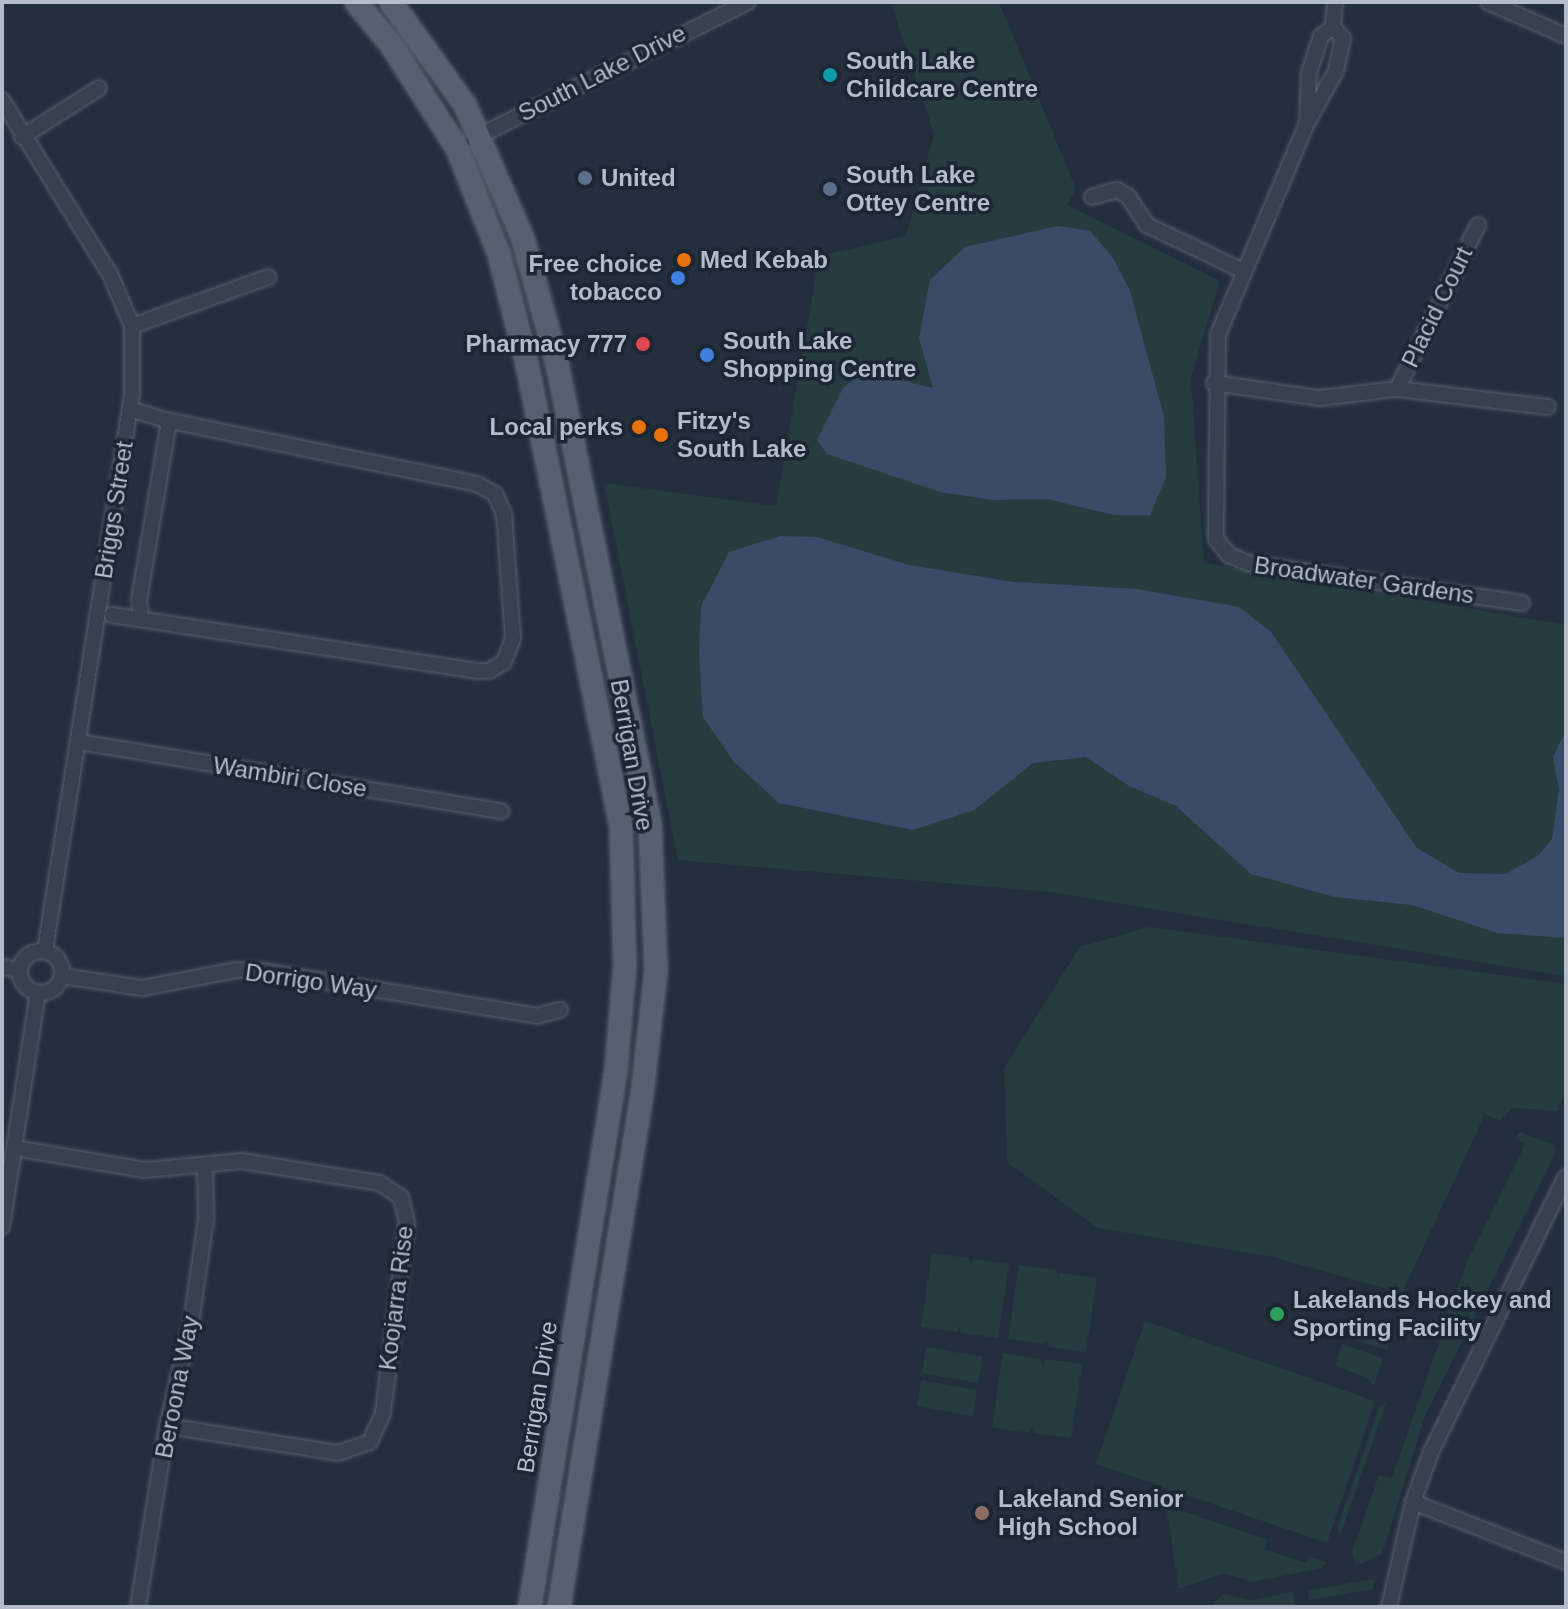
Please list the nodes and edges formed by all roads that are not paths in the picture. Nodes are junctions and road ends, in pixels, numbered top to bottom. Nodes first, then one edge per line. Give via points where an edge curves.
1 (356, 2) edge
2 (391, 2) edge
3 (748, 2) edge
4 (1335, 2) edge
5 (1488, 2) edge
6 (1333, 27) junction
7 (1566, 36) edge
8 (99, 88) dead end
9 (2, 100) edge
10 (1307, 123) junction
11 (481, 135) junction
12 (22, 137) junction
13 (457, 148) junction
14 (1092, 197) dead end
15 (1478, 225) dead end
16 (1243, 271) junction
17 (268, 277) dead end
18 (132, 326) junction
19 (1214, 383) junction
20 (1397, 389) junction
21 (1548, 407) dead end
22 (130, 409) junction
23 (169, 421) junction
24 (576, 456) junction
25 (547, 462) junction
26 (1522, 603) dead end
27 (112, 615) dead end
28 (141, 619) junction
29 (79, 742) junction
30 (501, 811) dead end
31 (45, 951) junction
32 (2, 967) edge
33 (19, 970) junction
34 (62, 976) junction
35 (38, 993) junction
36 (560, 1010) dead end
37 (15, 1148) junction
38 (205, 1166) junction
39 (6, 1173) edge
40 (1566, 1177) edge
41 (2, 1227) edge
42 (167, 1426) junction
43 (1413, 1502) junction
44 (1566, 1562) edge
45 (138, 1607) edge
46 (530, 1607) edge
47 (559, 1607) edge
48 (1389, 1607) edge

1 - 13 main road, Berrigan Drive via 392,46
2 - 11 main road, Berrigan Drive via 446,75
3 - 11 street, South Lake Drive
4 - 6 street, Broadwater Gardens
5 - 7 street
6 - 10 street, Broadwater Gardens via 1321,36 1309,73
6 - 10 street, Broadwater Gardens via 1343,38 1341,52 1330,86
8 - 12 street
9 - 12 street, Briggs Street
10 - 16 street, Broadwater Gardens
11 - 13 street, South Lake Drive
11 - 24 main road, Berrigan Drive via 523,239
12 - 18 street, Briggs Street via 110,274
13 - 25 main road, Berrigan Drive via 499,254
14 - 16 street via 1117,190 1128,196 1147,225
15 - 20 street, Placid Court
16 - 19 street, Broadwater Gardens via 1218,335
17 - 18 street
18 - 22 street, Briggs Street
19 - 20 street via 1320,398
19 - 26 street, Broadwater Gardens via 1216,539 1235,559
20 - 21 street
22 - 23 street
22 - 29 street, Briggs Street
23 - 28 street via 139,600
23 - 28 street via 486,487 504,514 511,652 498,667 477,671
24 - 25 main road
24 - 47 main road, Berrigan Drive via 650,823 656,970 642,1094
25 - 46 main road, Berrigan Drive via 621,826 625,966 616,1071
27 - 28 street
29 - 30 street, Wambiri Close
29 - 31 street, Briggs Street
31 - 33 street via 28,955
31 - 34 street via 58,960
32 - 33 street
33 - 35 street via 24,986
34 - 35 street via 54,989
34 - 36 street, Dorrigo Way via 142,988 236,970 263,971 537,1016
35 - 37 street
37 - 38 street, Koojarra Rise via 145,1170
37 - 39 street
38 - 42 street, Beroona Way via 206,1219
38 - 42 street, Koojarra Rise via 242,1161 380,1183 401,1197 407,1222 383,1413 370,1442 338,1453
39 - 41 street
40 - 43 street via 1431,1452
42 - 45 street, Beroona Way
43 - 44 street
43 - 48 street

